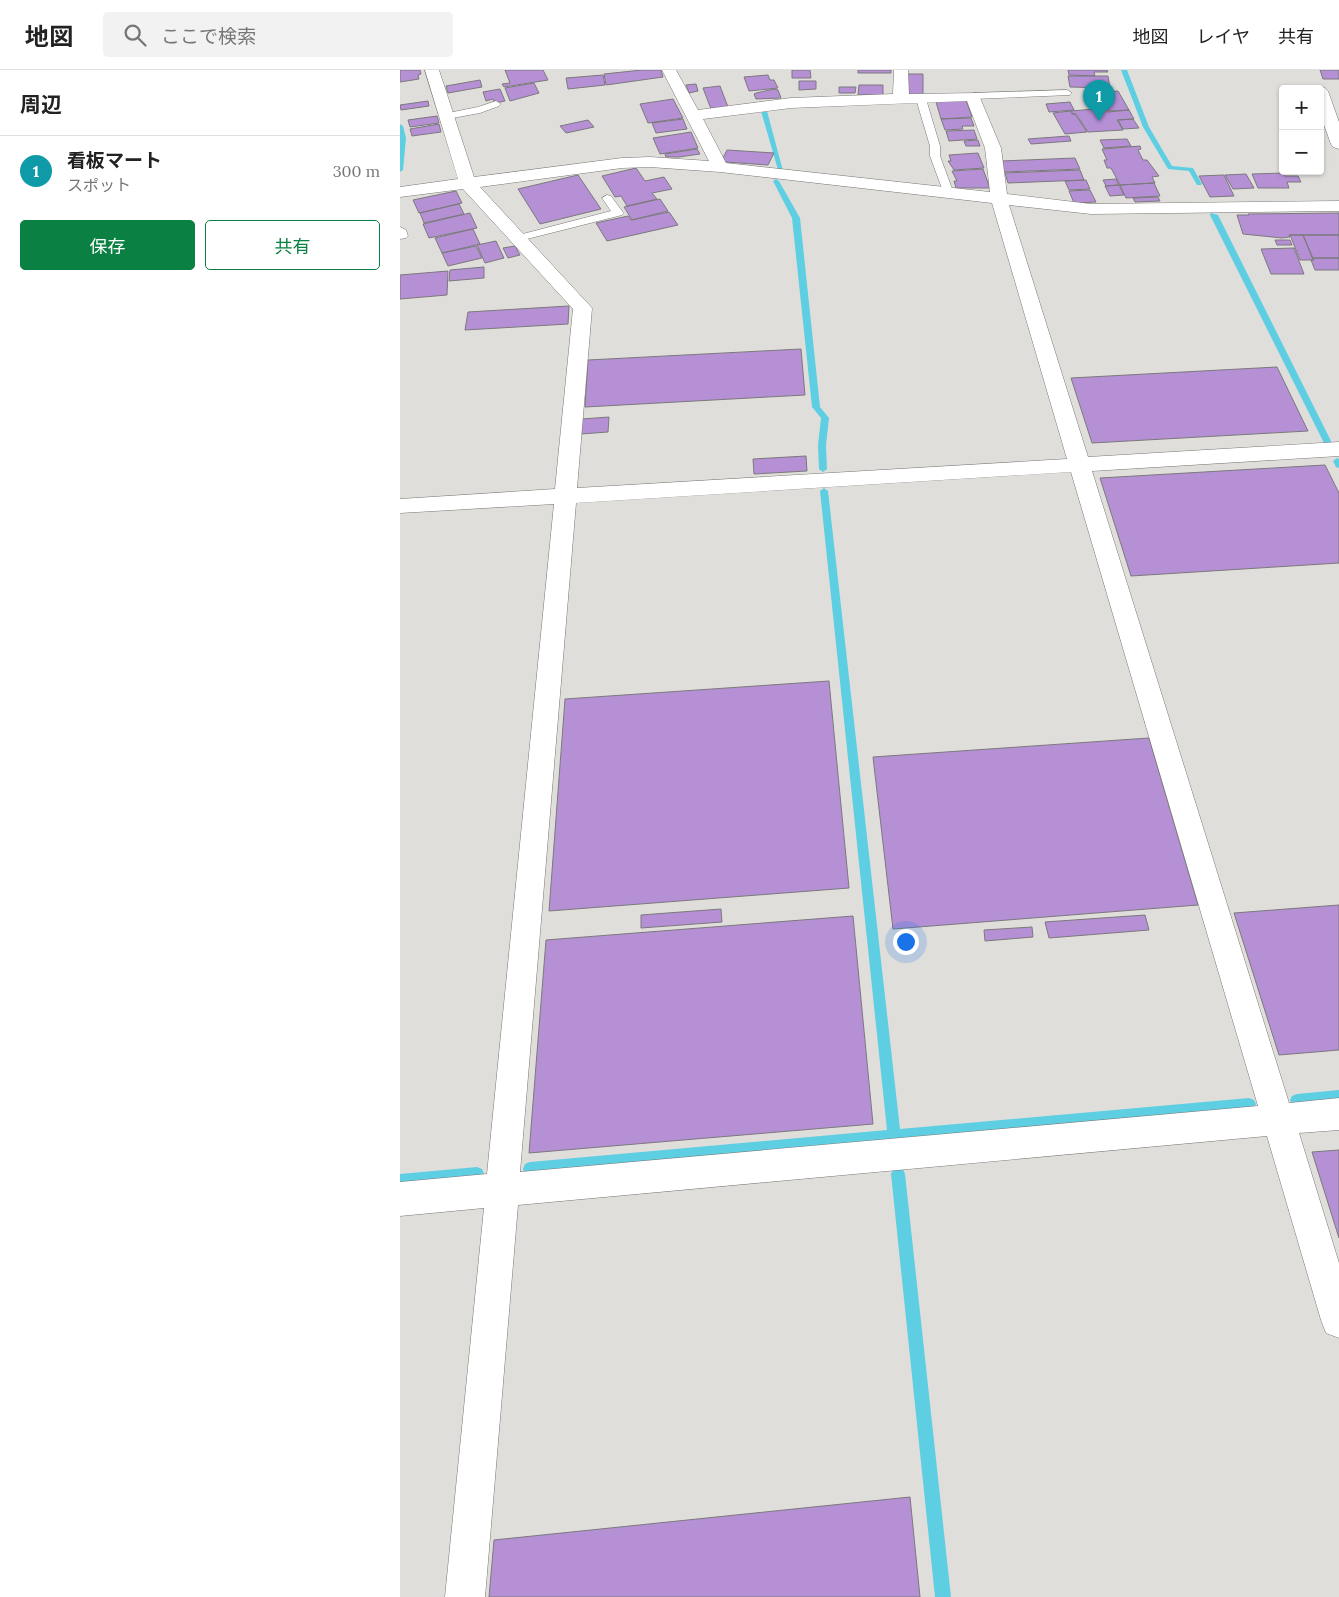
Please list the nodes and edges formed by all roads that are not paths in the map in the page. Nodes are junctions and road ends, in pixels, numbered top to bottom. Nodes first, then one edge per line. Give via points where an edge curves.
1 (432, 70) edge
2 (669, 70) edge
3 (901, 70) edge
4 (1067, 93) dead end
5 (973, 96) junction
6 (921, 99) junction
7 (900, 100) junction
8 (1324, 100) edge
9 (496, 104) dead end
10 (447, 116) junction
11 (692, 116) junction
12 (1339, 144) edge
13 (720, 166) junction
14 (468, 184) junction
15 (400, 192) edge
16 (949, 194) junction
17 (607, 198) dead end
18 (999, 199) junction
19 (1339, 206) edge
20 (519, 238) junction
21 (1339, 449) edge
22 (1079, 465) junction
23 (565, 496) junction
24 (400, 506) edge
25 (1339, 1114) edge
26 (1278, 1119) junction
27 (502, 1190) junction
28 (400, 1199) edge
29 (1339, 1320) edge
30 (465, 1597) edge

1 - 10 street
2 - 11 street
3 - 7 street
4 - 5 lane
5 - 6 street
5 - 18 street via 992,148
6 - 7 street
6 - 16 lane
7 - 11 street via 791,103
8 - 12 street
9 - 10 lane
10 - 14 street
11 - 13 street
13 - 14 street via 622,163
13 - 16 street
14 - 15 street
14 - 20 street
16 - 18 street
17 - 20 lane via 618,213
18 - 19 street via 1091,209
18 - 22 street
20 - 23 street via 582,308
21 - 22 street
22 - 23 street
22 - 26 street
23 - 24 street
23 - 27 street
25 - 26 street
26 - 27 street
26 - 29 street
27 - 28 street
27 - 30 street

